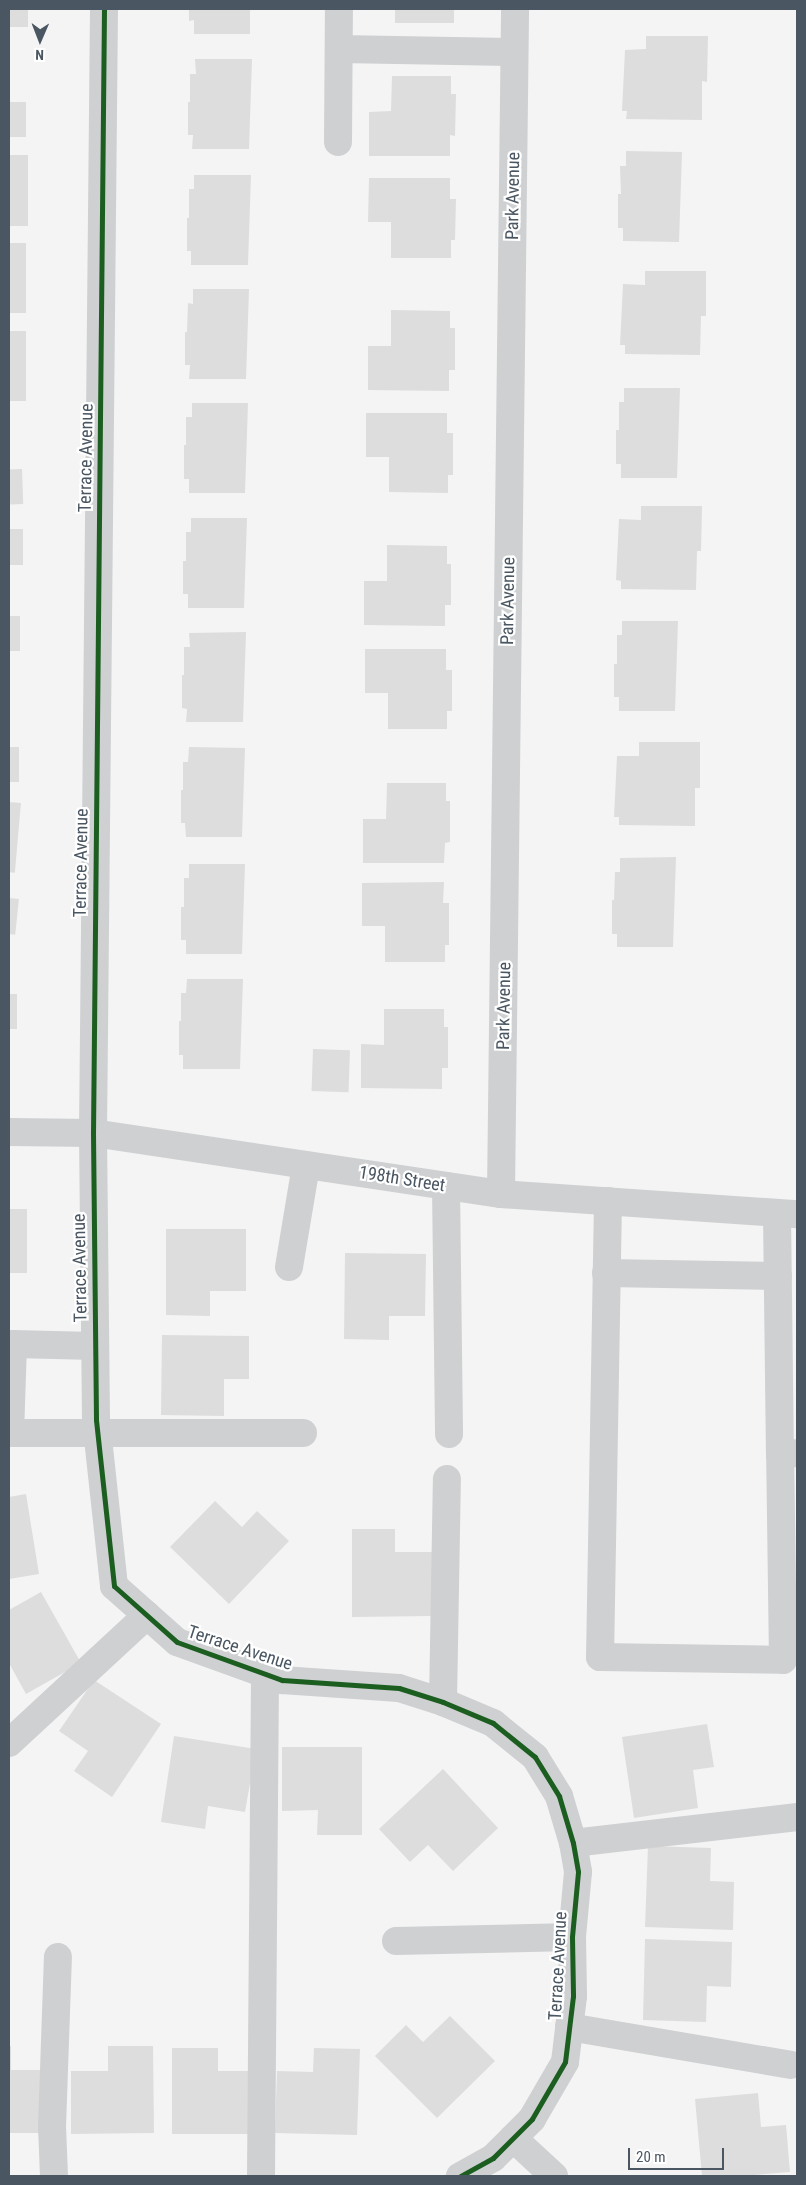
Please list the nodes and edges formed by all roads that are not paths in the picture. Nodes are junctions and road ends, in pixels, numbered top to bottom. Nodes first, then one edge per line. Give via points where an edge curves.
1 (104, 9) edge
2 (339, 9) edge
3 (515, 9) edge
4 (339, 49) junction
5 (514, 52) junction
6 (338, 142) dead end
7 (9, 1132) edge
8 (93, 1133) junction
9 (306, 1164) junction
10 (446, 1186) junction
11 (501, 1194) junction
12 (608, 1201) junction
13 (787, 1214) edge
14 (289, 1267) dead end
15 (606, 1273) junction
16 (778, 1276) junction
17 (95, 1346) junction
18 (97, 1432) junction
19 (303, 1434) dead end
20 (449, 1434) dead end
21 (789, 1454) edge
22 (447, 1479) dead end
23 (147, 1615) junction
24 (265, 1673) junction
25 (443, 1702) junction
26 (9, 1743) edge
27 (797, 1817) edge
28 (573, 1843) junction
29 (572, 1937) junction
30 (396, 1941) dead end
31 (58, 1957) dead end
32 (569, 2027) junction
33 (791, 2065) dead end
34 (513, 2138) junction
35 (54, 2176) edge
36 (261, 2176) edge
37 (460, 2176) edge
38 (554, 2176) edge

1 - 8 street, Terrace Avenue
2 - 4 street
3 - 5 street, Park Avenue
4 - 5 street
4 - 6 street
5 - 11 street, Park Avenue
7 - 8 street, 198th Street
8 - 9 street, 198th Street
8 - 17 street, Terrace Avenue
9 - 10 street, 198th Street
9 - 14 street
10 - 11 street, 198th Street
10 - 20 street
11 - 12 street, 198th Street
12 - 13 street, 198th Street
12 - 15 street
13 - 16 street
15 - 16 street
15 - 21 street via 600,1657 783,1660
16 - 21 street
17 - 18 street, Terrace Avenue
17 - 18 street via 13,1344 10,1433
18 - 19 street
18 - 23 street, Terrace Avenue via 114,1586
22 - 25 street
23 - 24 street, Terrace Avenue via 177,1642
23 - 26 street
24 - 25 street, Terrace Avenue via 282,1680 399,1688
24 - 36 street
25 - 28 street, Terrace Avenue via 493,1723 535,1757 559,1796
27 - 28 street
28 - 29 street, Terrace Avenue via 578,1872
29 - 30 street
29 - 32 street, Terrace Avenue via 573,1996
31 - 35 street via 52,2127
32 - 33 street
32 - 34 street, Terrace Avenue via 565,2062 532,2118
34 - 37 street, Terrace Avenue via 493,2158
34 - 38 street

